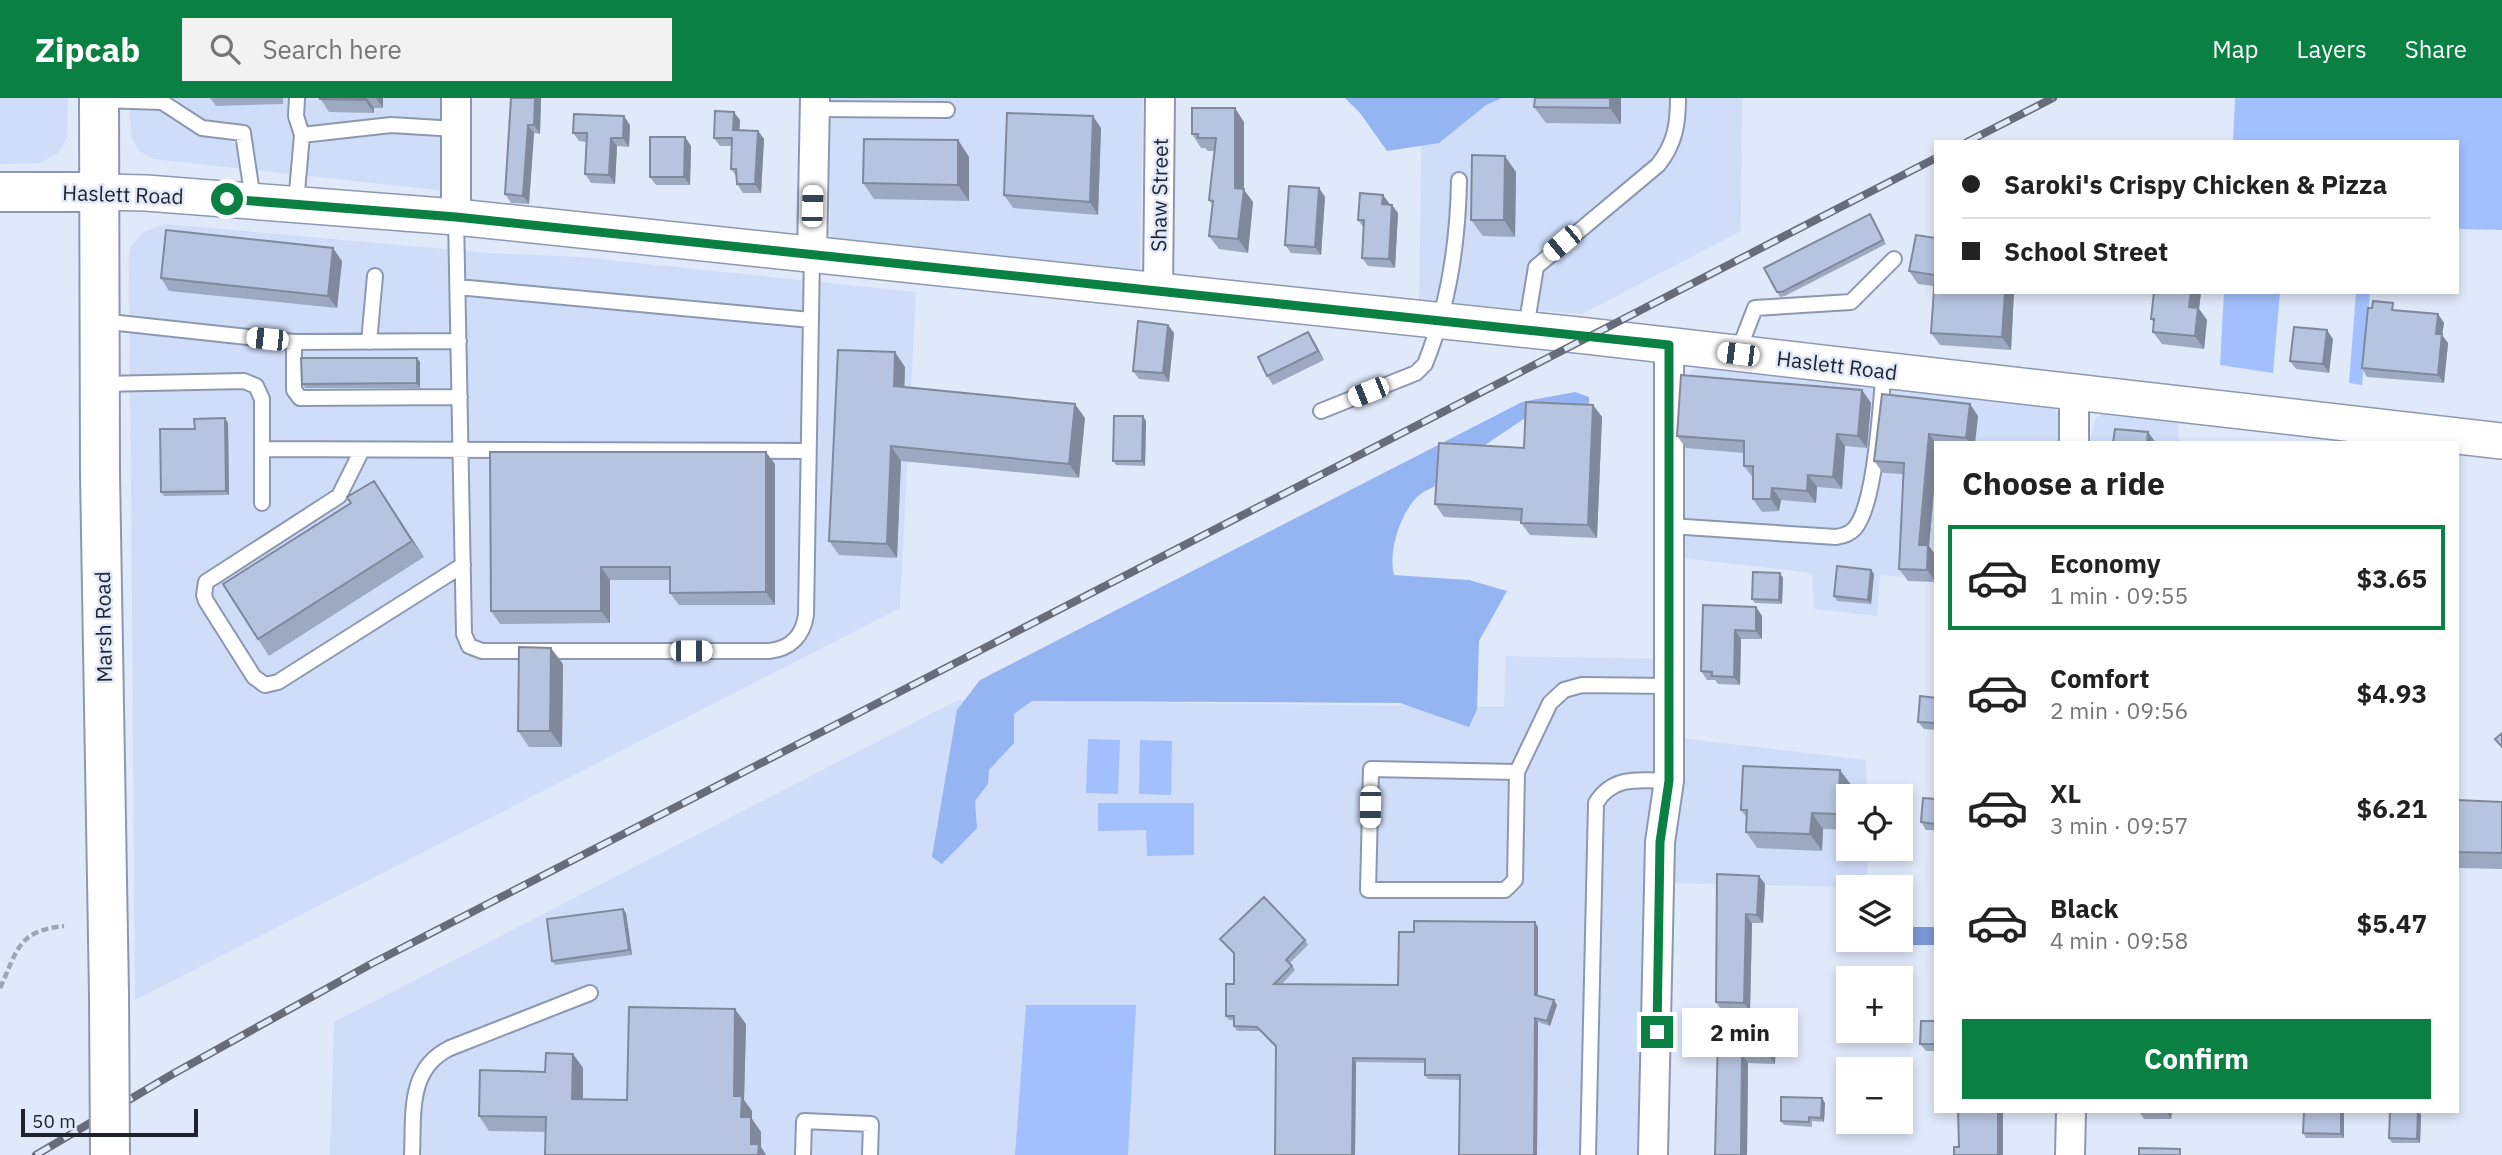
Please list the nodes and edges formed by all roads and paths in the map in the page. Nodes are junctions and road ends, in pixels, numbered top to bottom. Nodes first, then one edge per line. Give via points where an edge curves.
1 (297, 98) edge
2 (456, 98) edge
3 (1160, 98) edge
4 (1678, 98) edge
5 (99, 99) edge
6 (162, 100) edge
7 (815, 103) edge
8 (947, 110) dead end
9 (456, 129) junction
10 (302, 135) junction
11 (1459, 180) dead end
12 (0, 192) edge
13 (99, 192) junction
14 (254, 201) junction
15 (296, 205) junction
16 (456, 217) junction
17 (811, 255) junction
18 (1894, 259) dead end
19 (375, 276) dead end
20 (458, 287) junction
21 (1158, 291) junction
22 (811, 320) junction
23 (1437, 320) junction
24 (99, 321) junction
25 (1526, 330) junction
26 (459, 341) junction
27 (294, 342) junction
28 (369, 342) junction
29 (1669, 345) junction
30 (1738, 354) junction
31 (1885, 370) junction
32 (99, 384) junction
33 (2074, 392) junction
34 (460, 397) junction
35 (1321, 411) dead end
36 (2074, 441) edge
37 (2502, 441) edge
38 (262, 449) junction
39 (362, 450) junction
40 (461, 450) junction
41 (808, 452) junction
42 (262, 503) dead end
43 (1670, 526) junction
44 (463, 565) junction
45 (1670, 686) junction
46 (1517, 772) junction
47 (1669, 781) junction
48 (64, 926) dead end
49 (0, 988) edge
50 (590, 993) dead end
51 (2071, 1113) edge
52 (110, 1155) edge
53 (412, 1155) edge
54 (803, 1155) edge
55 (870, 1155) edge
56 (1588, 1155) edge
57 (1653, 1155) edge
58 (2070, 1155) edge

1 - 10 lane
2 - 9 street
3 - 21 street, Shaw Street
4 - 25 lane via 1677,129 1658,165 1536,267
5 - 6 lane
5 - 13 main road, Marsh Road
6 - 14 lane via 202,128 243,134
7 - 8 lane
7 - 17 street
9 - 10 lane via 391,125
9 - 16 street
10 - 15 lane
11 - 23 lane via 1459,222
12 - 13 main road, Haslett Road
13 - 14 street, Haslett Road
13 - 24 main road, Marsh Road
14 - 15 street, Haslett Road
15 - 16 street, Haslett Road
16 - 17 street, Haslett Road
16 - 20 lane
17 - 21 street, Haslett Road
17 - 22 lane
18 - 30 lane via 1852,302 1755,308
19 - 28 lane
20 - 22 lane
20 - 26 lane
21 - 23 street, Haslett Road
22 - 41 lane
23 - 25 street, Haslett Road
23 - 35 lane via 1420,370
24 - 27 lane
24 - 32 main road, Marsh Road
25 - 29 street, Haslett Road
26 - 28 lane
26 - 34 lane
27 - 28 lane
27 - 34 lane via 293,390 300,398
29 - 30 street, Haslett Road
29 - 43 street
30 - 31 street, Haslett Road
31 - 33 street, Haslett Road
31 - 43 lane via 1869,484 1860,520 1851,532 1836,537
32 - 38 lane via 251,382 262,398
32 - 52 main road, Marsh Road, bridge
33 - 36 street
33 - 37 street, Haslett Road
34 - 40 lane
38 - 39 lane
38 - 42 lane
39 - 40 lane
39 - 44 lane via 339,496 206,582 206,601 254,677 265,685 278,682
40 - 41 lane
40 - 44 lane
41 - 44 lane via 806,615 799,635 783,648 475,650 464,634
43 - 45 street
45 - 46 lane via 1582,685 1564,690 1546,711
45 - 47 street
46 - 46 lane via 1371,769 1368,890 1497,892 1511,885 1515,880
47 - 56 lane via 1616,782 1596,803
47 - 57 street via 1660,842
48 - 49 path via 41,928 25,939
50 - 53 lane via 450,1048 431,1060 415,1086
51 - 58 street
54 - 55 lane via 804,1121 871,1124

